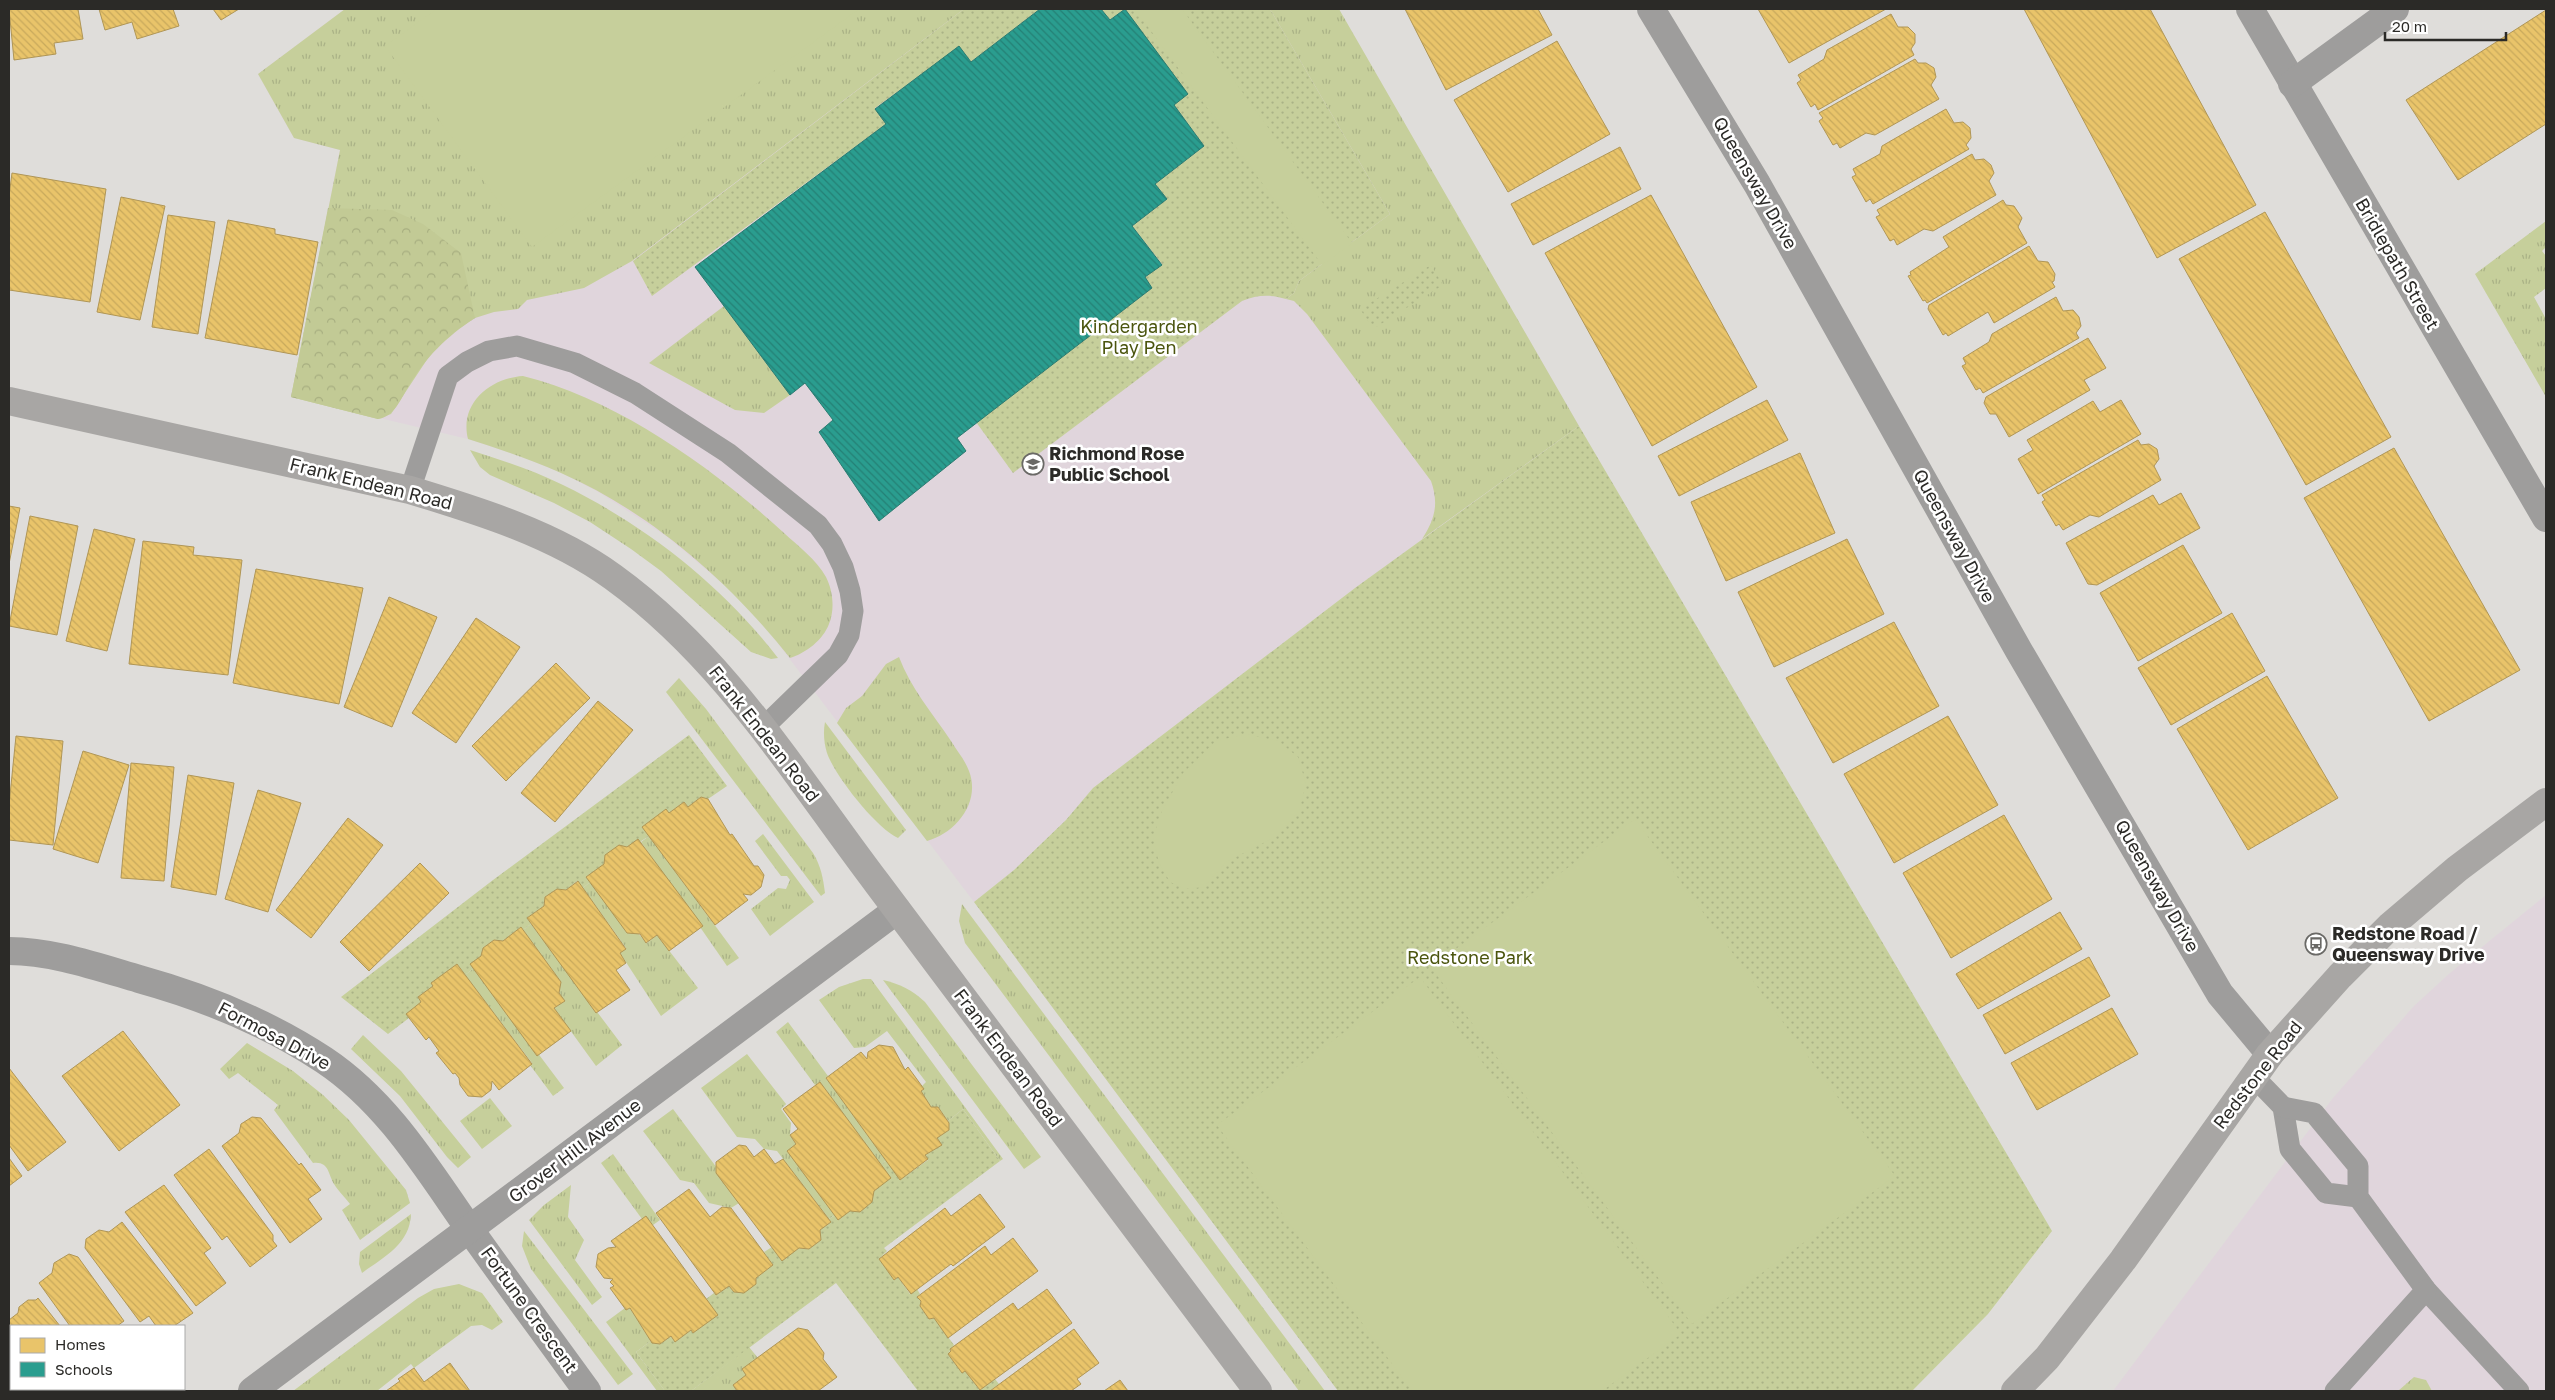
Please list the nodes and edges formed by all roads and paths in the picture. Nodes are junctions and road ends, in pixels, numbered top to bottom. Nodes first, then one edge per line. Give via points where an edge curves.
1 (1651, 9) edge
2 (2250, 9) edge
3 (2395, 9) edge
4 (2292, 84) junction
5 (9, 401) edge
6 (410, 490) junction
7 (2546, 518) edge
8 (764, 728) junction
9 (2546, 802) edge
10 (897, 910) junction
11 (9, 951) edge
12 (2270, 1054) junction
13 (2254, 1077) junction
14 (2283, 1107) junction
15 (2358, 1197) junction
16 (470, 1230) junction
17 (2426, 1290) junction
18 (252, 1391) edge
19 (588, 1391) edge
20 (1258, 1391) edge
21 (2015, 1391) edge
22 (2335, 1391) edge
23 (2519, 1391) edge

1 - 12 street, Queensway Drive via 1757,184 2019,651 2220,994
2 - 4 street, Bridlepath Street
3 - 4 street
4 - 7 street, Bridlepath Street
5 - 6 street, Frank Endean Road
6 - 8 street, Frank Endean Road via 547,539 612,576 670,623 718,672
6 - 8 lane via 448,376 489,351 517,346 575,363 635,393 728,453 818,525 843,567 853,611 849,635 838,654
8 - 10 street, Frank Endean Road
9 - 12 street, Redstone Road via 2457,869 2390,926
10 - 16 street, Grover Hill Avenue
10 - 20 street, Frank Endean Road
11 - 16 street, Formosa Drive via 91,965 183,991 250,1020 325,1060 376,1103 412,1145
12 - 13 street, Redstone Road
13 - 14 lane
13 - 21 street, Redstone Road via 2123,1260 2046,1358
14 - 15 lane via 2314,1113 2358,1166
14 - 15 lane via 2290,1148 2326,1193
15 - 17 lane
16 - 18 street, Grover Hill Avenue
16 - 19 street, Fortune Crescent
17 - 22 lane
17 - 23 lane

